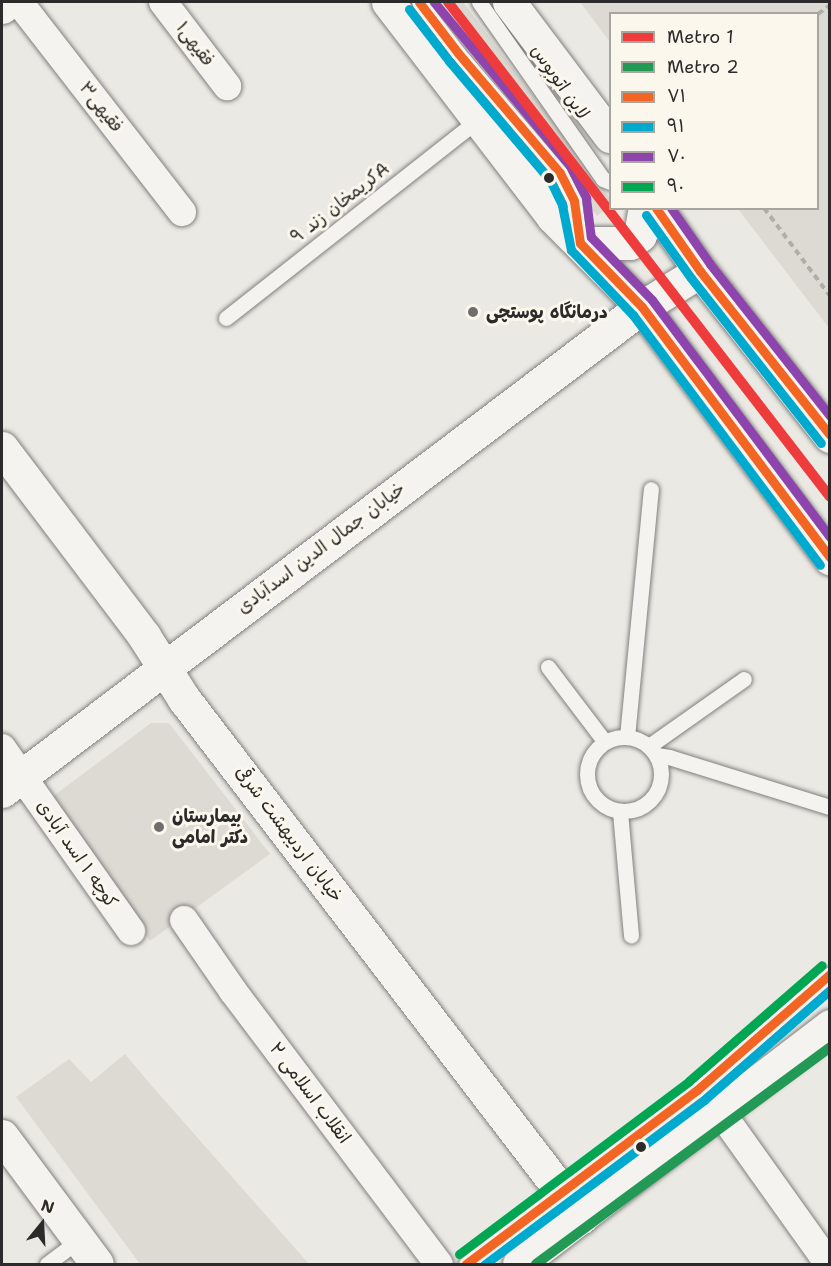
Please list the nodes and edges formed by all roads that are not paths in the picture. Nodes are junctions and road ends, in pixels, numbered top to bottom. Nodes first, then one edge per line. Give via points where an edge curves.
1 (9, 2) edge
2 (20, 2) edge
3 (163, 2) edge
4 (388, 2) edge
5 (419, 2) edge
6 (479, 2) edge
7 (509, 2) edge
8 (2, 7) edge
9 (227, 86) dead end
10 (479, 119) junction
11 (609, 135) edge
12 (609, 182) edge
13 (645, 210) edge
14 (657, 210) edge
15 (182, 212) dead end
16 (580, 243) junction
17 (700, 271) junction
18 (642, 307) junction
19 (226, 318) dead end
20 (830, 436) edge
21 (2, 448) edge
22 (651, 489) dead end
23 (830, 558) edge
24 (165, 667) junction
25 (548, 667) dead end
26 (744, 679) dead end
27 (627, 737) junction
28 (605, 742) junction
29 (2, 748) edge
30 (653, 750) junction
31 (12, 783) edge
32 (830, 807) edge
33 (620, 812) junction
34 (184, 920) dead end
35 (131, 932) dead end
36 (631, 936) dead end
37 (830, 974) edge
38 (830, 1026) edge
39 (719, 1110) junction
40 (2, 1136) edge
41 (572, 1205) junction
42 (88, 1252) edge
43 (46, 1264) edge
44 (439, 1264) edge
45 (466, 1264) edge
46 (519, 1264) edge
47 (829, 1264) edge

1 - 8 main road
2 - 15 street, فقیهی۳
3 - 9 street, فقیهی۱
4 - 10 main road
5 - 16 lane via 560,173 574,201
6 - 12 lane, لاین اتوبوس via 603,179
7 - 11 main road
10 - 16 main road via 553,217
10 - 19 lane, کریمخان زند ۹A
13 - 16 main road via 640,235 630,243
14 - 17 main road
16 - 18 main road
17 - 18 main road, خیابان جمال الدین اسدآبادی
17 - 20 main road
18 - 23 main road
18 - 24 main road, خیابان جمال الدین اسدآبادی
21 - 24 main road, خیابان اردیبهشت شرقی
22 - 27 lane
24 - 31 main road, خیابان جمال الدین اسدآبادی
24 - 41 main road, خیابان اردیبهشت شرقی via 184,699
25 - 28 lane
26 - 30 lane
27 - 28 lane
27 - 30 lane
28 - 33 lane via 589,759 587,782 599,802
29 - 31 street, کوچه ۱ اسد آبادی
30 - 32 lane
30 - 33 lane via 661,766 659,789 643,806
31 - 35 street, کوچه ۱ اسد آبادی
33 - 36 lane
34 - 44 street, ۲ انقلاب اسلامی
37 - 41 lane
38 - 39 main road
39 - 41 main road
39 - 47 street
40 - 42 main road
41 - 45 lane
41 - 46 main road
42 - 43 lane

